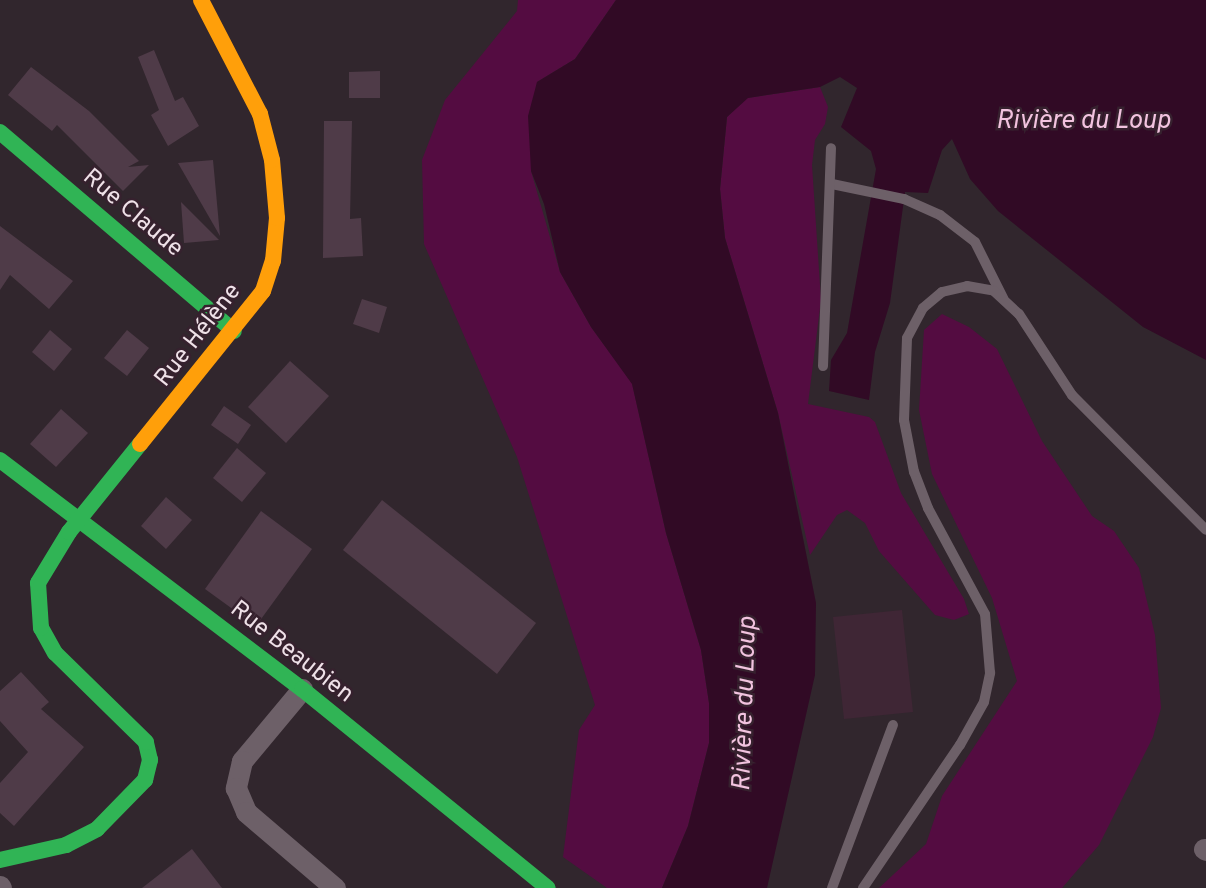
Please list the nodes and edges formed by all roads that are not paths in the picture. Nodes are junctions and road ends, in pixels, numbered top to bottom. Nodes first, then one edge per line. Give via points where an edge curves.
1 (201, 0) edge
2 (0, 132) edge
3 (831, 148) dead end
4 (832, 184) junction
5 (1004, 301) junction
6 (234, 331) junction
7 (823, 366) dead end
8 (0, 460) edge
9 (81, 518) junction
10 (1206, 530) edge
11 (302, 689) junction
12 (893, 725) dead end
13 (0, 860) edge
14 (335, 888) edge
15 (548, 888) edge
16 (832, 888) edge
17 (863, 888) edge

1 - 6 street, Rue Hélène via 260,114 272,160 277,218 273,261 263,291
2 - 6 street, Rue Claude
3 - 4 lane
4 - 5 lane via 904,199 940,215 975,242
4 - 7 lane
5 - 10 lane via 1020,314 1072,395
5 - 17 lane via 980,286 943,292 923,308 907,338 904,420 914,472 985,614 990,673 984,702 960,745
6 - 9 street, Rue Hélène
8 - 9 street, Rue Beaubien
9 - 11 street, Rue Beaubien
9 - 13 street, Rue Hélène via 38,583 41,628 73,673 132,723 146,742 150,760 145,780 97,829 66,845
11 - 14 street via 242,761 236,788 246,812
11 - 15 street, Rue Beaubien
12 - 16 lane

